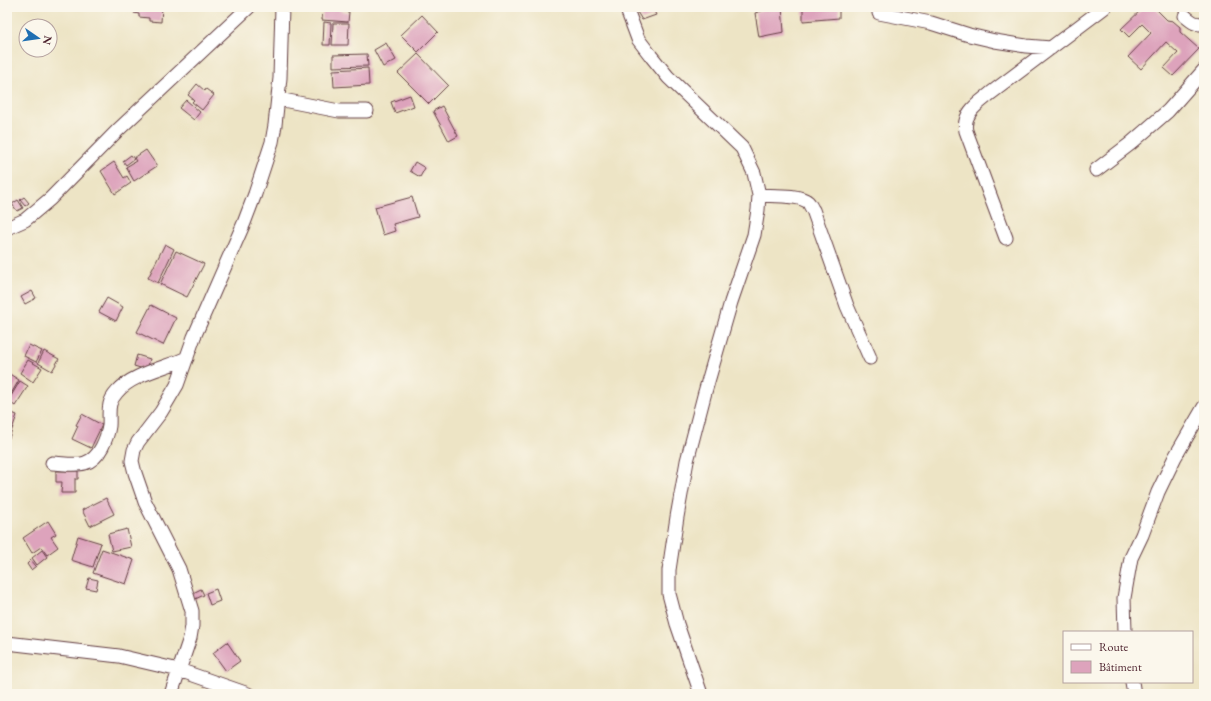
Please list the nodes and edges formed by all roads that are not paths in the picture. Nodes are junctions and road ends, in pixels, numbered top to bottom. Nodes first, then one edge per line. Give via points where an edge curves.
1 (249, 7) edge
2 (282, 7) edge
3 (626, 7) edge
4 (1106, 7) edge
5 (880, 13) dead end
6 (1185, 16) dead end
7 (1204, 23) edge
8 (1051, 48) junction
9 (1204, 70) edge
10 (278, 99) junction
11 (367, 111) dead end
12 (1096, 170) dead end
13 (759, 195) junction
14 (7, 228) edge
15 (1006, 238) dead end
16 (187, 358) junction
17 (870, 358) dead end
18 (1204, 406) edge
19 (52, 463) dead end
20 (1125, 631) edge
21 (7, 642) edge
22 (179, 670) junction
23 (1132, 683) edge
24 (171, 694) edge
25 (248, 694) edge
26 (701, 694) edge
27 (1134, 694) edge

1 - 14 street via 118,130 50,199 25,220
2 - 10 street
3 - 13 street via 638,39 668,77 742,148 754,172
4 - 8 street
5 - 8 street via 931,23 995,41
6 - 7 street via 1192,23
8 - 15 street via 976,106 964,124
9 - 12 street via 1168,111
10 - 11 street via 339,111
10 - 16 street via 272,142 255,194
13 - 17 street via 801,198 813,210 847,306
13 - 26 street via 754,235 731,302 686,461 669,570 669,594 676,624
16 - 19 street via 144,374 126,383 118,391 109,407 109,428 96,457 86,463
16 - 22 street via 171,396 138,442 132,461 145,502 179,569 192,611 192,626
18 - 20 street via 1158,492 1131,558 1124,598
21 - 22 street via 119,656
22 - 24 street
22 - 25 street
23 - 27 street

